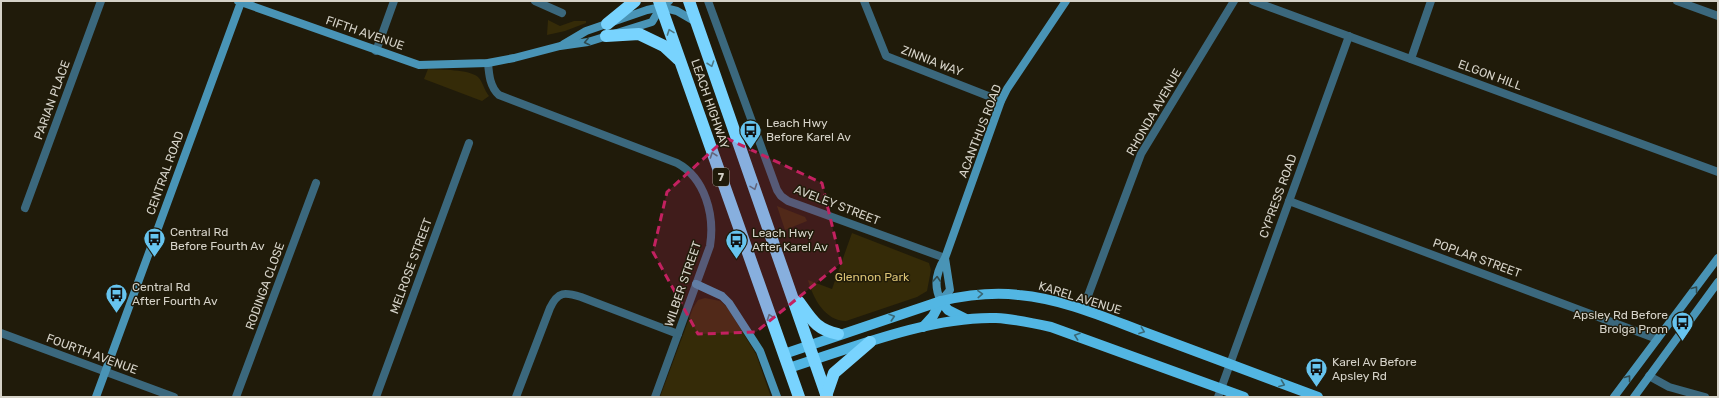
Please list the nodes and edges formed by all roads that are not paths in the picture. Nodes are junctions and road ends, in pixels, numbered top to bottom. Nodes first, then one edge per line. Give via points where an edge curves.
1 (101, 1) edge
2 (394, 1) edge
3 (535, 1) edge
4 (635, 1) edge
5 (689, 1) edge
6 (708, 1) edge
7 (864, 1) edge
8 (1066, 1) edge
9 (1234, 1) edge
10 (1253, 1) edge
11 (1431, 1) edge
12 (1676, 1) edge
13 (240, 2) edge
14 (663, 3) edge
15 (562, 13) dead end
16 (1718, 16) edge
17 (696, 22) junction
18 (607, 24) junction
19 (606, 36) junction
20 (1349, 36) junction
21 (560, 46) junction
22 (376, 51) junction
23 (1411, 59) junction
24 (681, 62) junction
25 (488, 63) junction
26 (1002, 101) junction
27 (469, 143) dead end
28 (1718, 172) edge
29 (316, 183) dead end
30 (1289, 201) junction
31 (25, 208) dead end
32 (945, 258) junction
33 (1718, 258) edge
34 (1718, 282) edge
35 (696, 284) junction
36 (791, 290) junction
37 (941, 301) junction
38 (1083, 310) junction
39 (966, 319) junction
40 (923, 327) junction
41 (1, 333) edge
42 (678, 334) junction
43 (838, 334) junction
44 (1657, 339) junction
45 (870, 342) junction
46 (809, 345) junction
47 (784, 354) junction
48 (814, 360) junction
49 (1230, 364) junction
50 (789, 368) junction
51 (105, 372) junction
52 (1649, 376) junction
53 (1220, 393) edge
54 (827, 396) edge
55 (96, 397) edge
56 (174, 397) edge
57 (236, 397) edge
58 (376, 397) edge
59 (516, 397) edge
60 (655, 397) edge
61 (777, 397) edge
62 (799, 397) edge
63 (1244, 397) edge
64 (1318, 397) edge
65 (1614, 397) edge
66 (1634, 397) edge
67 (1705, 397) edge

1 - 31 street, PARIAN PLACE
2 - 22 street
3 - 15 street
4 - 18 highway
5 - 17 highway, LEACH HIGHWAY / 7
6 - 32 street, AVELEY STREET via 781,196 788,201
7 - 26 street, ZINNIA WAY via 886,56
8 - 26 street, ACANTHUS ROAD
9 - 38 street, RHONDA AVENUE via 1141,154
10 - 20 street, ELGON HILL
11 - 23 street
12 - 16 street
13 - 22 street, FIFTH AVENUE
13 - 51 street, CENTRAL ROAD
14 - 17 street
14 - 18 street, FIFTH AVENUE
14 - 19 street, FIFTH AVENUE via 652,22
24 -> 14 highway, LEACH HIGHWAY / 7
17 -> 36 highway, LEACH HIGHWAY / 7
18 - 21 street, FIFTH AVENUE via 586,31
19 -> 21 street, FIFTH AVENUE via 588,42
19 - 24 highway via 639,34 664,46
20 - 23 street, ELGON HILL
20 - 30 street, CYPRESS ROAD
21 - 25 street, FIFTH AVENUE
22 - 25 street, FIFTH AVENUE via 419,65
23 - 28 street, ELGON HILL
47 -> 24 highway, LEACH HIGHWAY / 7
25 - 35 street, WILBER STREET via 492,86 499,95 677,162 691,172 698,181 711,223 710,246
26 - 32 street, ACANTHUS ROAD
27 - 58 street, MELROSE STREET
29 - 57 street, RODINGA CLOSE
30 - 44 street, POPLAR STREET
30 - 49 street, CYPRESS ROAD
37 -> 32 street, ACANTHUS ROAD via 936,292 937,271
32 - 37 street, ACANTHUS ROAD via 950,290
44 -> 33 street
34 - 52 street
35 - 42 street, WILBER STREET
35 - 61 street via 722,296 729,303 760,351
36 - 43 highway via 815,324 825,331
36 - 46 highway, LEACH HIGHWAY / 7
37 -> 38 main road, KAREL AVENUE via 967,295 1019,294
37 - 39 main road via 948,310
37 - 40 main road
43 -> 37 main road, KAREL AVENUE
38 -> 49 main road, KAREL AVENUE
39 - 40 main road
53 -> 39 main road via 1051,327 997,318
40 - 45 main road
41 - 51 street, FOURTH AVENUE
42 - 59 street via 581,297 568,293 561,294 550,308
42 - 60 street, WILBER STREET
43 - 46 main road, KAREL AVENUE
65 -> 44 street
45 - 48 main road
45 - 54 highway via 834,373
46 - 47 main road, KAREL AVENUE
46 - 48 highway, LEACH HIGHWAY / 7
47 - 50 highway, LEACH HIGHWAY / 7
48 - 50 main road
48 - 54 highway, LEACH HIGHWAY / 7
49 - 53 street, CYPRESS ROAD
49 -> 64 main road, KAREL AVENUE
50 - 62 highway, LEACH HIGHWAY / 7
51 - 55 street, CENTRAL ROAD
51 - 56 street, FOURTH AVENUE
52 - 66 street
52 - 67 street via 1669,387
53 - 63 main road

